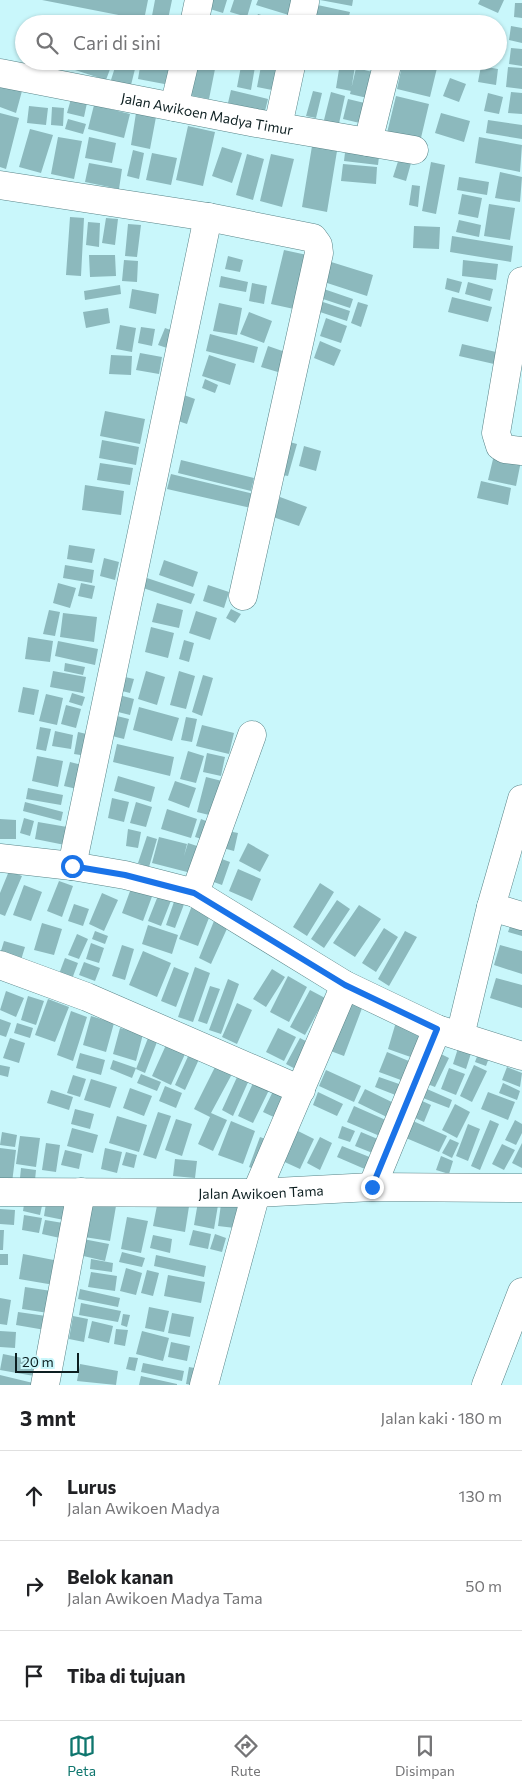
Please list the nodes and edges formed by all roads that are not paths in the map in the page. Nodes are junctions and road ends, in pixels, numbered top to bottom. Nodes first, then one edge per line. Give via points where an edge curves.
1 (199, 0) edge
2 (196, 15) edge
3 (182, 70) edge
4 (290, 70) edge
5 (386, 70) edge
6 (0, 73) edge
7 (174, 107) junction
8 (278, 126) junction
9 (368, 142) junction
10 (414, 150) dead end
11 (0, 185) edge
12 (208, 218) junction
13 (522, 281) edge
14 (522, 452) edge
15 (243, 596) dead end
16 (252, 735) dead end
17 (522, 799) edge
18 (0, 858) edge
19 (72, 866) junction
20 (194, 893) junction
21 (491, 907) junction
22 (522, 916) edge
23 (0, 965) edge
24 (345, 985) junction
25 (448, 1033) junction
26 (522, 1056) edge
27 (301, 1090) junction
28 (372, 1187) junction
29 (522, 1188) edge
30 (0, 1192) edge
31 (81, 1192) junction
32 (256, 1193) junction
33 (522, 1292) edge
34 (45, 1385) edge
35 (204, 1385) edge
36 (486, 1385) edge

1 - 2 street
3 - 7 street
4 - 8 street
5 - 9 street
6 - 7 street, Jalan Awikoen Madya Timur
7 - 8 street, Jalan Awikoen Madya Timur
8 - 9 street, Jalan Awikoen Madya Timur
9 - 10 street, Jalan Awikoen Madya Timur
11 - 12 street
12 - 15 street via 313,238 319,249
12 - 19 street
13 - 14 street via 496,433 500,446
16 - 20 street
17 - 21 street
18 - 19 street
19 - 20 street via 125,875
20 - 24 street
21 - 22 street
21 - 25 street
23 - 27 street via 87,997
24 - 25 street
24 - 27 street
25 - 26 street
25 - 28 street
27 - 32 street
28 - 29 street, Jalan Awikoen Tama
28 - 32 street, Jalan Awikoen Tama
30 - 31 street, Jalan Awikoen Tama
31 - 32 street, Jalan Awikoen Tama
31 - 34 street
32 - 35 street
33 - 36 street

